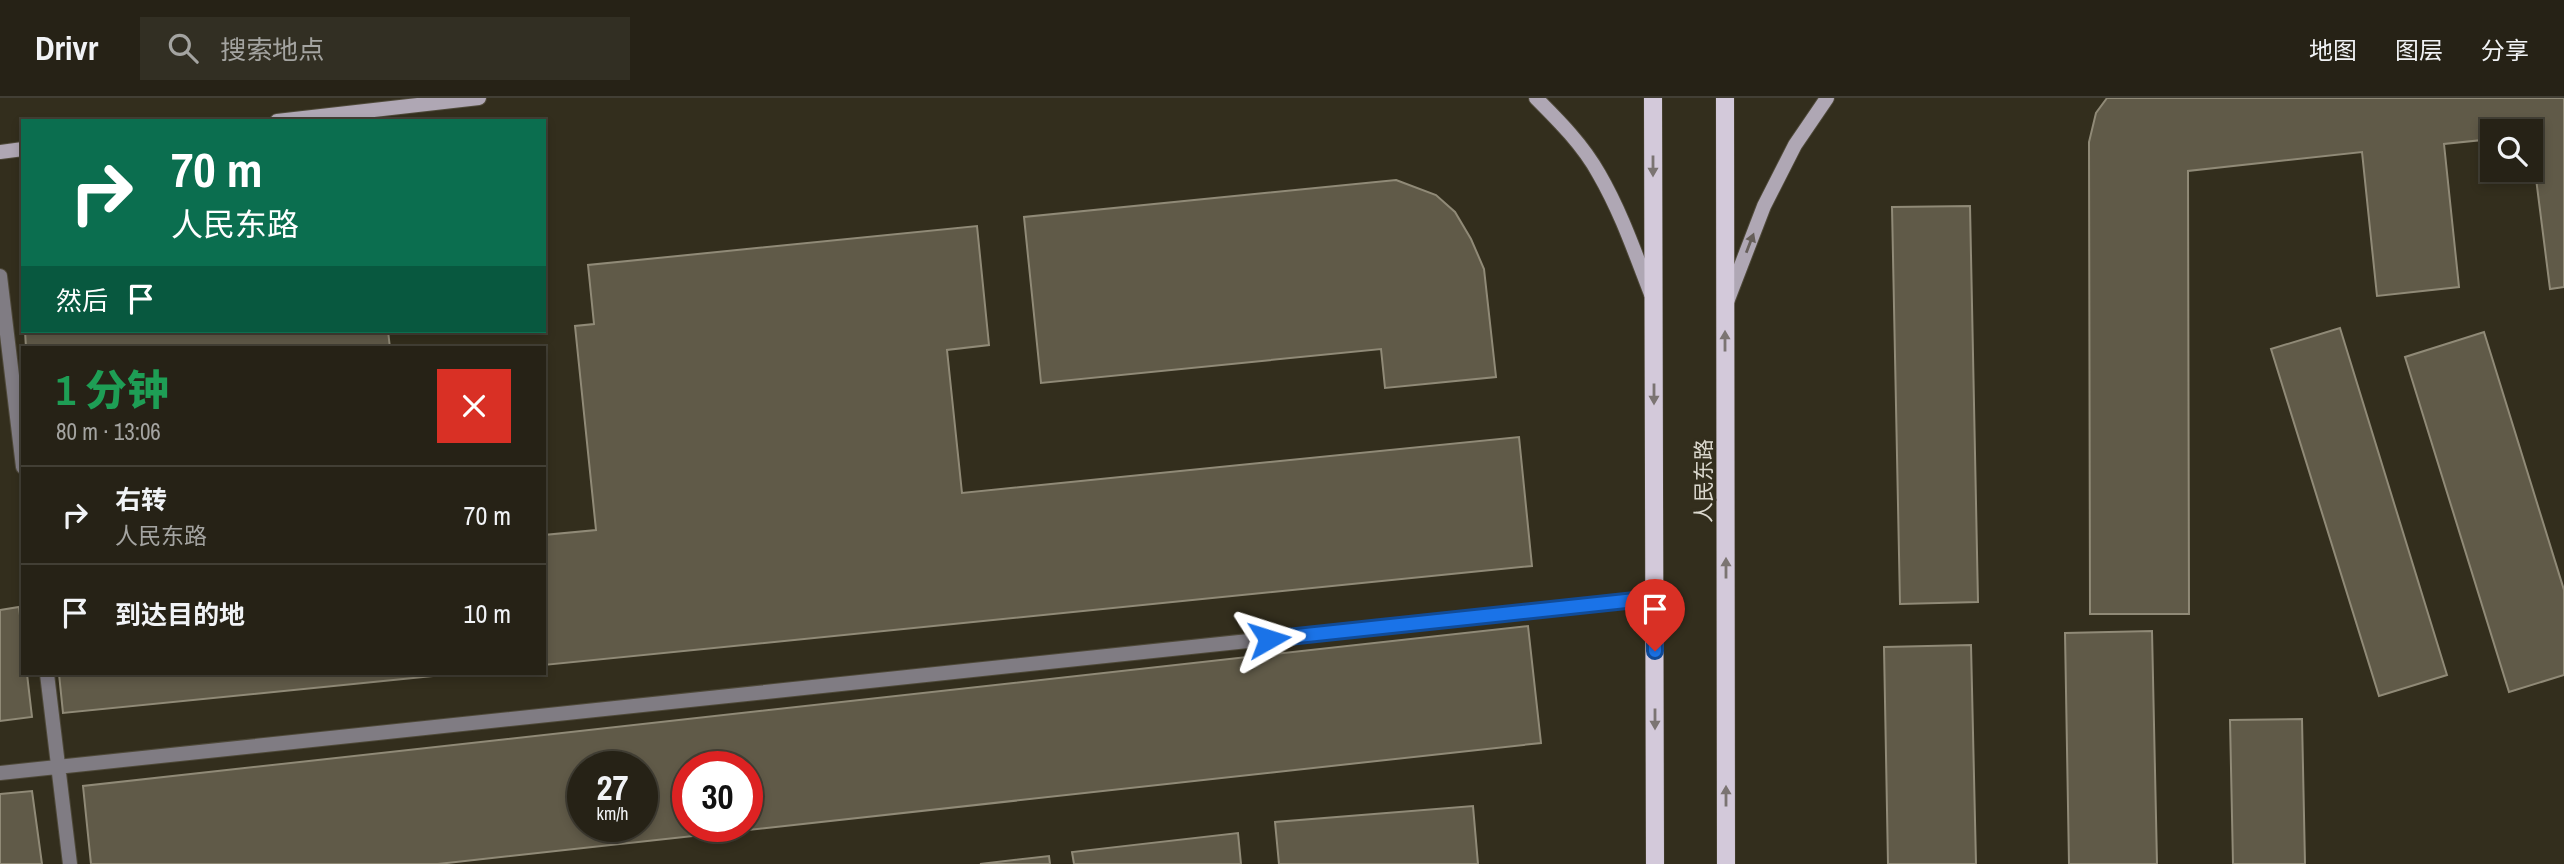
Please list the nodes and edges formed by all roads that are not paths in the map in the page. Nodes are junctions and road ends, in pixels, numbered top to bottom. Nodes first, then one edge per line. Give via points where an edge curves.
1 (479, 98) edge
2 (1536, 98) edge
3 (1653, 98) edge
4 (1725, 98) edge
5 (1827, 98) edge
6 (295, 119) edge
7 (21, 149) edge
8 (0, 152) edge
9 (0, 276) edge
10 (1654, 300) junction
11 (1726, 307) junction
12 (21, 450) edge
13 (1654, 598) junction
14 (47, 675) edge
15 (58, 767) junction
16 (0, 773) edge
17 (70, 864) edge
18 (1655, 864) edge
19 (1726, 864) edge

1 - 6 main road
2 - 10 main road via 1561,122 1598,172
3 -> 10 main road
4 - 11 main road, 人民东路
11 -> 5 main road via 1764,206 1795,145
7 - 8 main road
9 - 12 street
10 -> 13 main road
19 -> 11 main road, 人民东路
13 - 15 street
13 -> 18 main road
14 - 15 street
15 - 16 street
15 - 17 street

